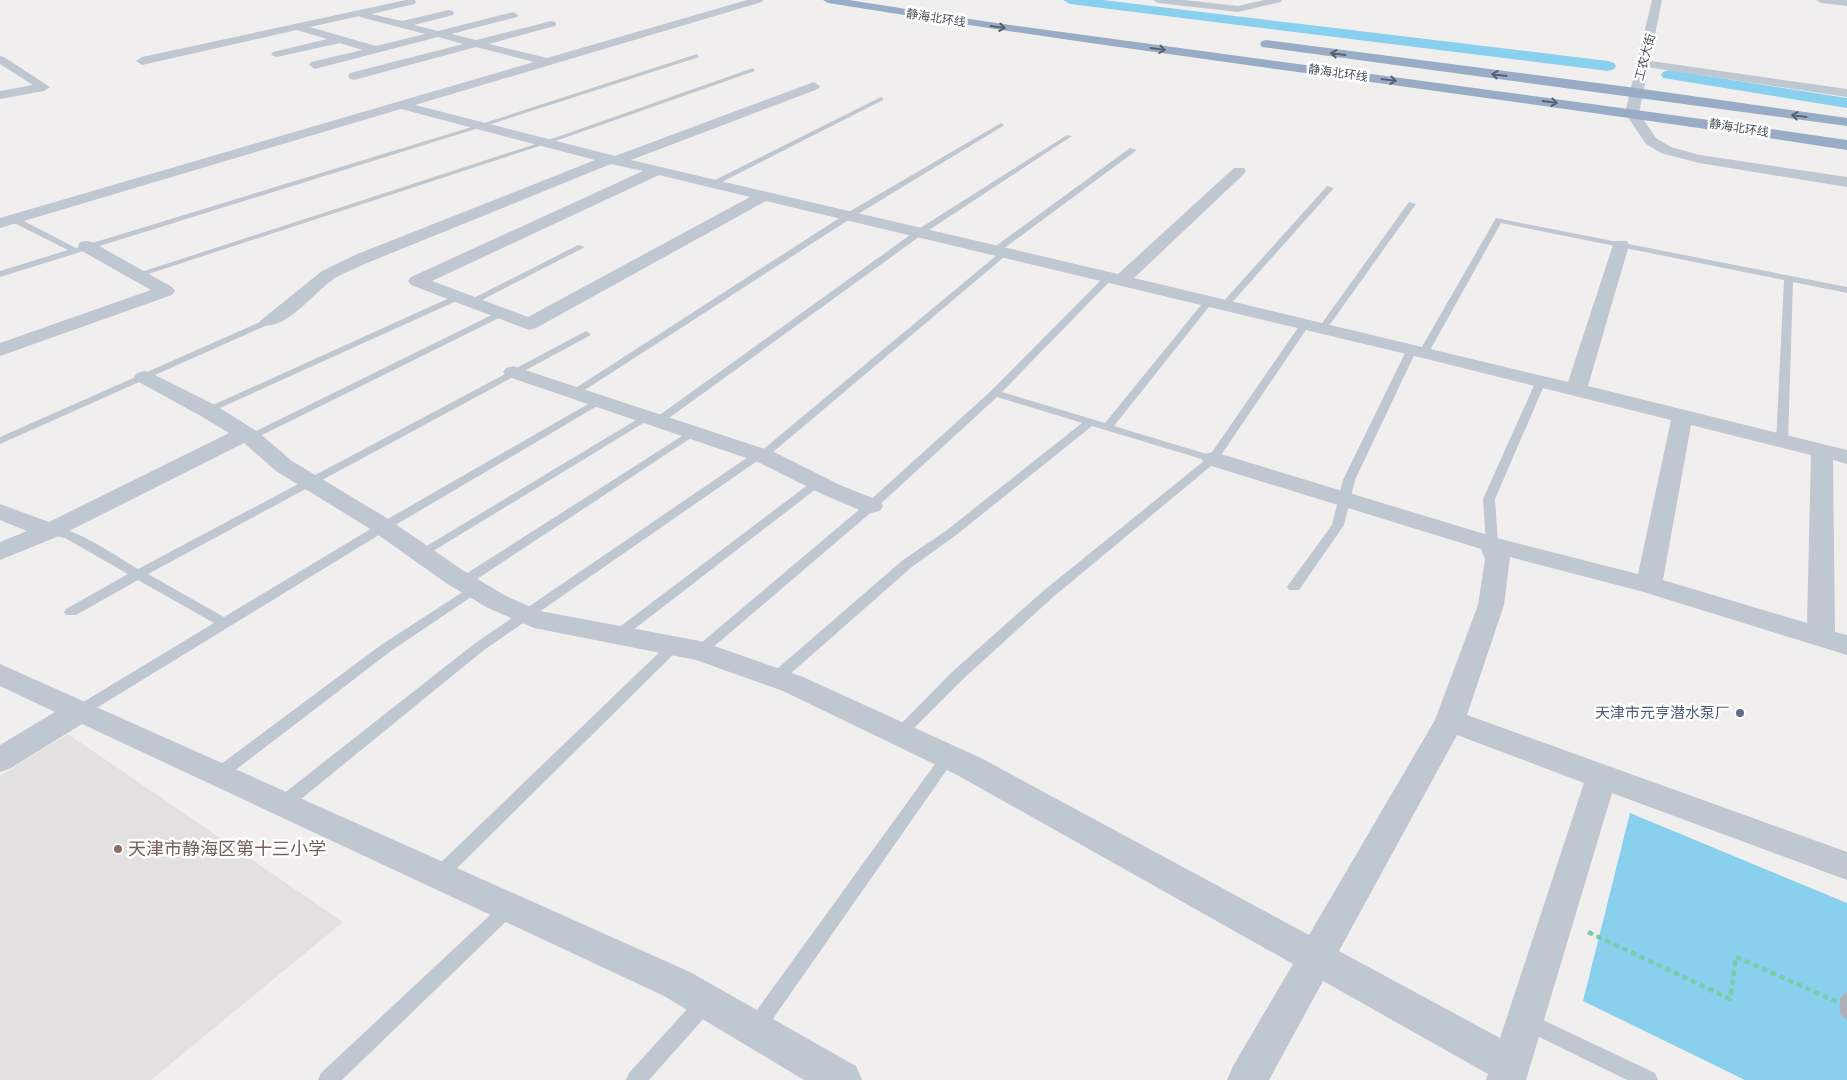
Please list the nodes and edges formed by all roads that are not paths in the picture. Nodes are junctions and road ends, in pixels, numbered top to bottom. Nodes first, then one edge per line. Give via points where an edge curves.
1 (758, 0) edge
2 (828, 0) edge
3 (1158, 0) edge
4 (1277, 0) edge
5 (1658, 0) edge
6 (1821, 0) edge
7 (411, 2) dead end
8 (1847, 3) edge
9 (338, 7) dead end
10 (449, 13) dead end
11 (358, 14) junction
12 (513, 15) dead end
13 (400, 24) junction
14 (551, 24) dead end
15 (298, 27) junction
16 (438, 34) junction
17 (339, 39) junction
18 (1253, 43) dead end
19 (476, 44) junction
20 (376, 50) junction
21 (277, 54) dead end
22 (697, 56) dead end
23 (0, 59) edge
24 (142, 60) dead end
25 (414, 60) junction
26 (548, 62) junction
27 (1644, 64) junction
28 (315, 65) dead end
29 (440, 68) dead end
30 (753, 70) dead end
31 (466, 75) dead end
32 (354, 76) dead end
33 (484, 80) junction
34 (814, 86) dead end
35 (1636, 92) junction
36 (1847, 93) edge
37 (0, 95) edge
38 (881, 99) dead end
39 (400, 105) junction
40 (1632, 113) junction
41 (1847, 122) edge
42 (1000, 124) dead end
43 (480, 126) junction
44 (1069, 136) dead end
45 (542, 143) junction
46 (1847, 145) edge
47 (1133, 150) dead end
48 (613, 159) junction
49 (658, 170) junction
50 (1238, 171) dead end
51 (1847, 182) edge
52 (712, 183) junction
53 (1330, 188) dead end
54 (765, 195) junction
55 (1412, 204) dead end
56 (0, 205) edge
57 (850, 215) junction
58 (6, 221) edge
59 (920, 232) junction
60 (1621, 245) junction
61 (581, 247) dead end
62 (80, 248) junction
63 (1001, 251) junction
64 (0, 274) edge
65 (136, 275) junction
66 (1788, 278) junction
67 (1115, 279) junction
68 (1847, 290) edge
69 (464, 299) junction
70 (1217, 303) junction
71 (502, 313) junction
72 (269, 320) joint
73 (1305, 324) junction
74 (1323, 328) junction
75 (586, 334) dead end
76 (0, 350) edge
77 (1418, 350) junction
78 (513, 372) junction
79 (144, 377) junction
80 (1541, 381) junction
81 (1576, 390) junction
82 (573, 393) junction
83 (995, 393) junction
84 (599, 402) junction
85 (207, 410) junction
86 (1682, 417) junction
87 (652, 419) junction
88 (1090, 422) junction
89 (1107, 427) junction
90 (693, 432) junction
91 (248, 436) junction
92 (0, 441) edge
93 (1782, 442) junction
94 (1822, 451) junction
95 (760, 455) junction
96 (1847, 457) edge
97 (1212, 459) junction
98 (310, 482) junction
99 (817, 483) junction
100 (1343, 499) junction
101 (872, 506) junction
102 (0, 511) edge
103 (383, 527) junction
104 (50, 531) junction
105 (1492, 544) junction
106 (0, 552) edge
107 (421, 553) junction
108 (138, 574) junction
109 (1649, 584) junction
110 (469, 585) junction
111 (1294, 587) dead end
112 (71, 612) dead end
113 (525, 614) junction
114 (224, 623) junction
115 (618, 634) junction
116 (1821, 637) junction
117 (1847, 645) edge
118 (688, 648) junction
119 (0, 674) edge
120 (776, 678) junction
121 (80, 710) junction
122 (1450, 720) junction
123 (898, 734) junction
124 (948, 756) junction
125 (0, 760) edge
126 (219, 774) junction
127 (1602, 775) junction
128 (284, 804) junction
129 (1847, 866) edge
130 (439, 875) junction
131 (510, 907) junction
132 (1316, 956) junction
133 (707, 1001) junction
134 (1525, 1020) junction
135 (755, 1029) junction
136 (1508, 1072) edge
137 (328, 1080) edge
138 (636, 1080) edge
139 (842, 1080) edge
140 (1247, 1080) edge
141 (1648, 1080) edge

1 - 26 street
2 -> 40 highway, 静海北环线 via 999,27
3 - 4 street via 1238,9
5 - 27 street, 工农大街
6 - 8 street
7 - 11 street
9 - 11 street
10 - 13 street
11 - 13 street
11 - 15 street
12 - 16 street
13 - 16 street
13 - 17 street
14 - 19 street
15 - 17 street
15 - 24 street
16 - 19 street
16 - 20 street
17 - 20 street
17 - 21 street
35 -> 18 highway, 静海北环线
19 - 25 street
19 - 26 street
20 - 25 street
20 - 28 street
22 - 43 lane
23 - 37 street via 44,87
25 - 29 street
25 - 32 street
26 - 33 street
27 - 35 street, 工农大街
27 - 36 street
30 - 45 lane
31 - 33 street
33 - 39 street
34 - 48 street
35 - 40 street, 工农大街
41 -> 35 highway, 静海北环线
38 - 52 lane
39 - 43 street
39 - 58 street
40 - 46 highway, 静海北环线
40 - 51 street via 1651,141 1666,150 1700,159
42 - 57 lane
43 - 45 street
43 - 62 lane
44 - 59 lane
45 - 48 street
45 - 65 lane
47 - 63 lane
48 - 49 street
48 - 72 street via 361,259 328,275
49 - 52 street
49 - 69 street via 418,281
50 - 67 street
52 - 54 street
53 - 70 lane
54 - 57 street
54 - 71 street via 530,324
55 - 74 lane
56 - 58 street
57 - 59 street
57 - 82 lane
58 - 62 lane
59 - 63 street
59 - 87 lane
60 - 66 lane
60 - 77 lane via 1499,220
60 - 81 street
61 - 69 lane
62 - 64 lane
62 - 65 street
63 - 67 street
63 - 95 lane
65 - 76 street via 166,291
66 - 68 lane
66 - 93 lane
67 - 70 street
67 - 83 lane
69 - 71 street
69 - 85 lane
70 - 73 street
70 - 89 lane
71 - 91 lane
72 - 79 lane
73 - 74 street
73 - 97 lane
74 - 77 street
75 - 78 lane
77 - 80 street
77 - 100 lane via 1349,480
78 - 82 street
78 - 98 lane
79 - 85 street
79 - 92 lane
80 - 81 street
80 - 105 lane via 1489,500
81 - 86 street
82 - 84 street
83 - 88 lane
83 - 101 lane
84 - 87 street
84 - 103 lane
85 - 91 street
86 - 93 street
86 - 109 street
87 - 90 street
87 - 107 lane
88 - 89 lane
88 - 120 lane via 951,533 908,563
89 - 97 lane
90 - 95 street
90 - 110 lane
91 - 98 street via 284,466
91 - 104 street
93 - 94 street
94 - 96 street
94 - 116 street
95 - 99 street
95 - 113 lane
97 - 100 street
97 - 123 lane via 1047,596
98 - 103 street
98 - 108 lane
99 - 101 street
99 - 115 lane
100 - 105 street
100 - 111 lane via 1338,525
101 - 118 lane
102 - 104 street
103 - 107 street
103 - 114 lane
104 - 106 street
104 - 108 lane via 69,535
105 - 109 street
105 - 122 street via 1498,559 1491,605
107 - 110 street
108 - 112 lane
108 - 114 lane
109 - 116 street
110 - 113 street
110 - 126 lane
113 - 115 street via 534,619
113 - 128 lane via 479,647
114 - 121 lane
115 - 118 street
116 - 117 street
118 - 120 street
118 - 130 lane
119 - 121 street
120 - 123 street
121 - 125 street
121 - 126 street
122 - 127 street
122 - 132 street
123 - 124 street
124 - 132 street
124 - 135 lane
126 - 128 street
127 - 129 street
127 - 134 street
128 - 130 street
130 - 131 street
131 - 133 street
131 - 137 lane
132 - 136 street
132 - 140 street
133 - 135 street
133 - 138 lane
134 - 136 street
134 - 141 lane
135 - 139 street

